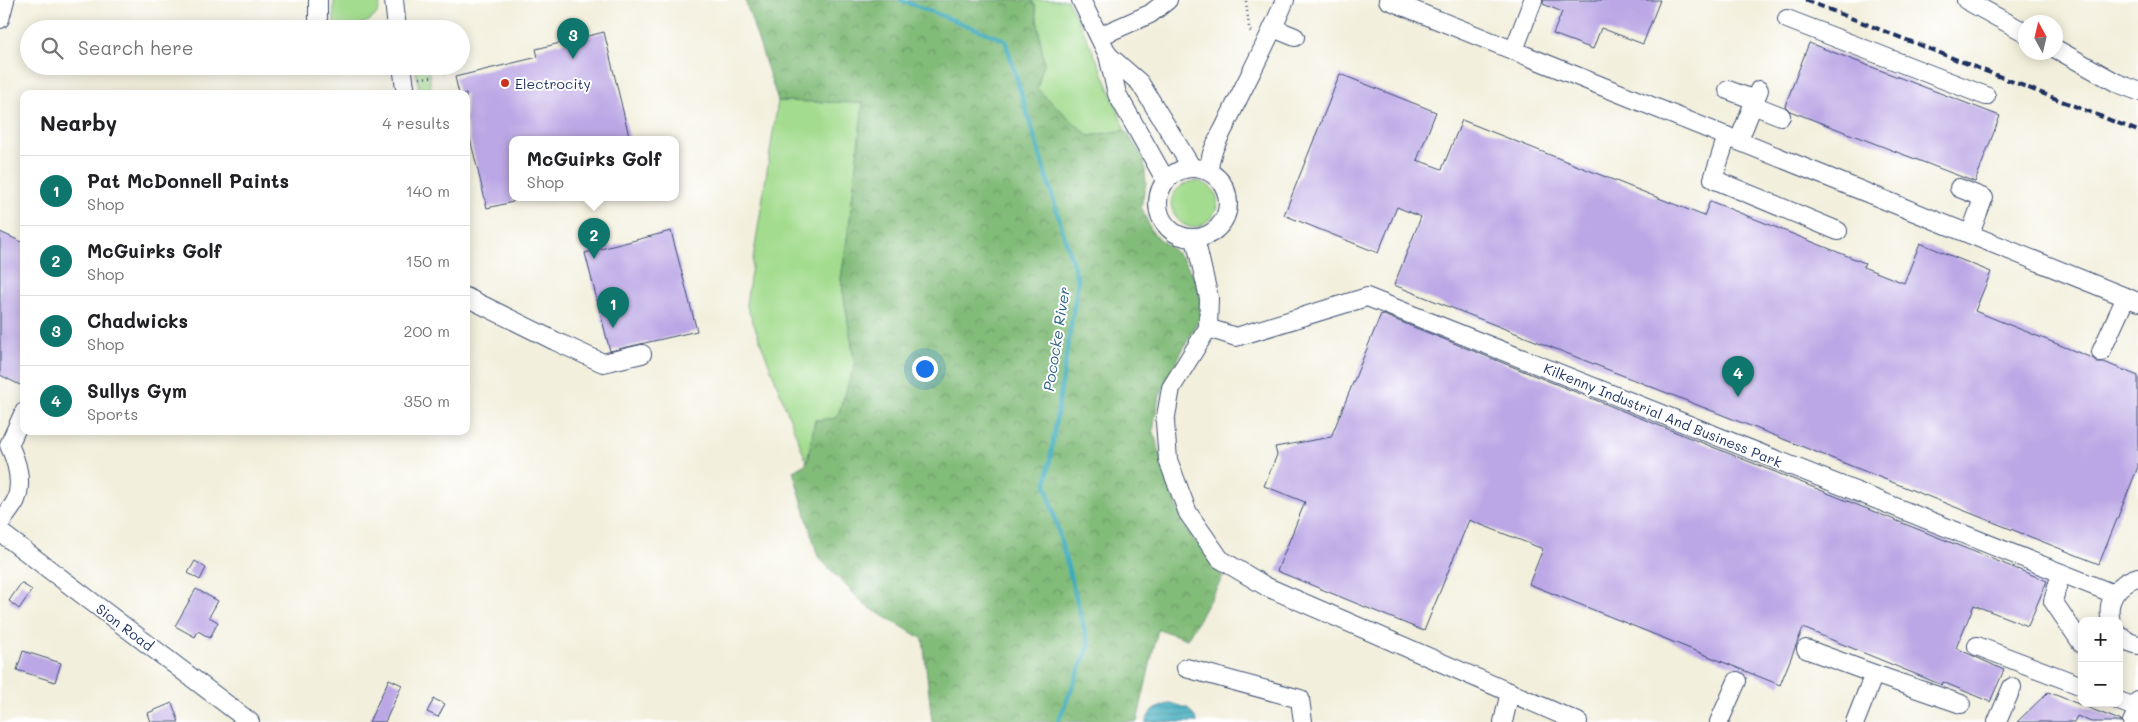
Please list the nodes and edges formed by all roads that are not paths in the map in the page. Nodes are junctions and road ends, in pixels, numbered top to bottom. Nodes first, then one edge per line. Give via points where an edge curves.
1 (5, 0) edge
2 (318, 0) edge
3 (394, 0) edge
4 (1081, 0) edge
5 (1150, 0) edge
6 (1168, 0) edge
7 (1285, 0) edge
8 (1388, 0) edge
9 (1533, 0) edge
10 (1966, 0) edge
11 (0, 19) edge
12 (1787, 19) dead end
13 (318, 20) edge
14 (394, 20) edge
15 (2018, 29) edge
16 (1098, 31) junction
17 (1272, 32) junction
18 (1294, 40) dead end
19 (1514, 50) junction
20 (2063, 53) edge
21 (1108, 55) junction
22 (403, 75) edge
23 (405, 90) edge
24 (1728, 90) dead end
25 (2138, 91) edge
26 (1986, 96) dead end
27 (1756, 98) junction
28 (1781, 116) dead end
29 (1733, 138) junction
30 (1200, 170) junction
31 (1166, 181) junction
32 (1959, 188) dead end
33 (1838, 230) dead end
34 (1970, 234) junction
35 (1195, 238) junction
36 (470, 299) edge
37 (2132, 299) edge
38 (1208, 328) junction
39 (2101, 352) dead end
40 (642, 354) dead end
41 (20, 421) edge
42 (0, 523) edge
43 (0, 532) edge
44 (2061, 573) junction
45 (2138, 577) edge
46 (2114, 594) junction
47 (2111, 617) edge
48 (2078, 638) edge
49 (2123, 638) edge
50 (2138, 645) edge
51 (1976, 646) dead end
52 (1806, 649) dead end
53 (1186, 668) dead end
54 (1874, 674) junction
55 (1737, 681) dead end
56 (2078, 684) edge
57 (2012, 687) dead end
58 (1510, 692) junction
59 (2138, 701) edge
60 (2123, 702) edge
61 (1961, 704) dead end
62 (2137, 708) edge
63 (243, 720) edge
64 (1859, 721) edge
65 (1302, 722) edge
66 (1503, 722) edge
67 (1578, 722) edge
68 (1718, 722) edge
69 (1997, 722) edge
70 (2132, 722) edge

1 - 11 street
2 - 13 street
3 - 14 street
4 - 16 street
5 - 16 street
6 - 16 street via 1150,14
7 - 17 street
8 - 19 street
9 - 19 street
10 - 15 street
12 - 26 street
16 - 21 street
17 - 18 street
17 - 30 street
19 - 29 street
20 - 25 street
21 - 30 street via 1140,82
21 - 31 street via 1117,94
22 - 23 street
24 - 27 street
27 - 28 street
27 - 29 street
29 - 33 street via 1712,178
29 - 34 street
30 - 31 street via 1173,175
30 - 35 street via 1218,178 1225,188 1228,210 1216,230
31 - 35 street via 1159,202 1160,214 1173,231
32 - 34 street via 1983,200
34 - 37 street
35 - 38 street via 1209,298
36 - 40 street via 603,363
37 - 39 street
38 - 44 street, Kilkenny Industrial And Business Park via 1236,337 1367,298
38 - 58 street via 1171,388 1165,422 1168,460 1188,513 1220,559 1267,587
41 - 42 street via 9,445 17,462 16,500
43 - 63 street, Sion Road
44 - 46 street, Kilkenny Industrial And Business Park
44 - 48 street via 2053,601
45 - 46 street via 2130,579
46 - 47 street
49 - 50 street
51 - 56 street
52 - 54 street
53 - 65 street via 1300,699
54 - 61 street
54 - 64 street
55 - 68 street
57 - 69 street
58 - 66 street
58 - 67 street
59 - 62 street
60 - 62 street
62 - 70 street

